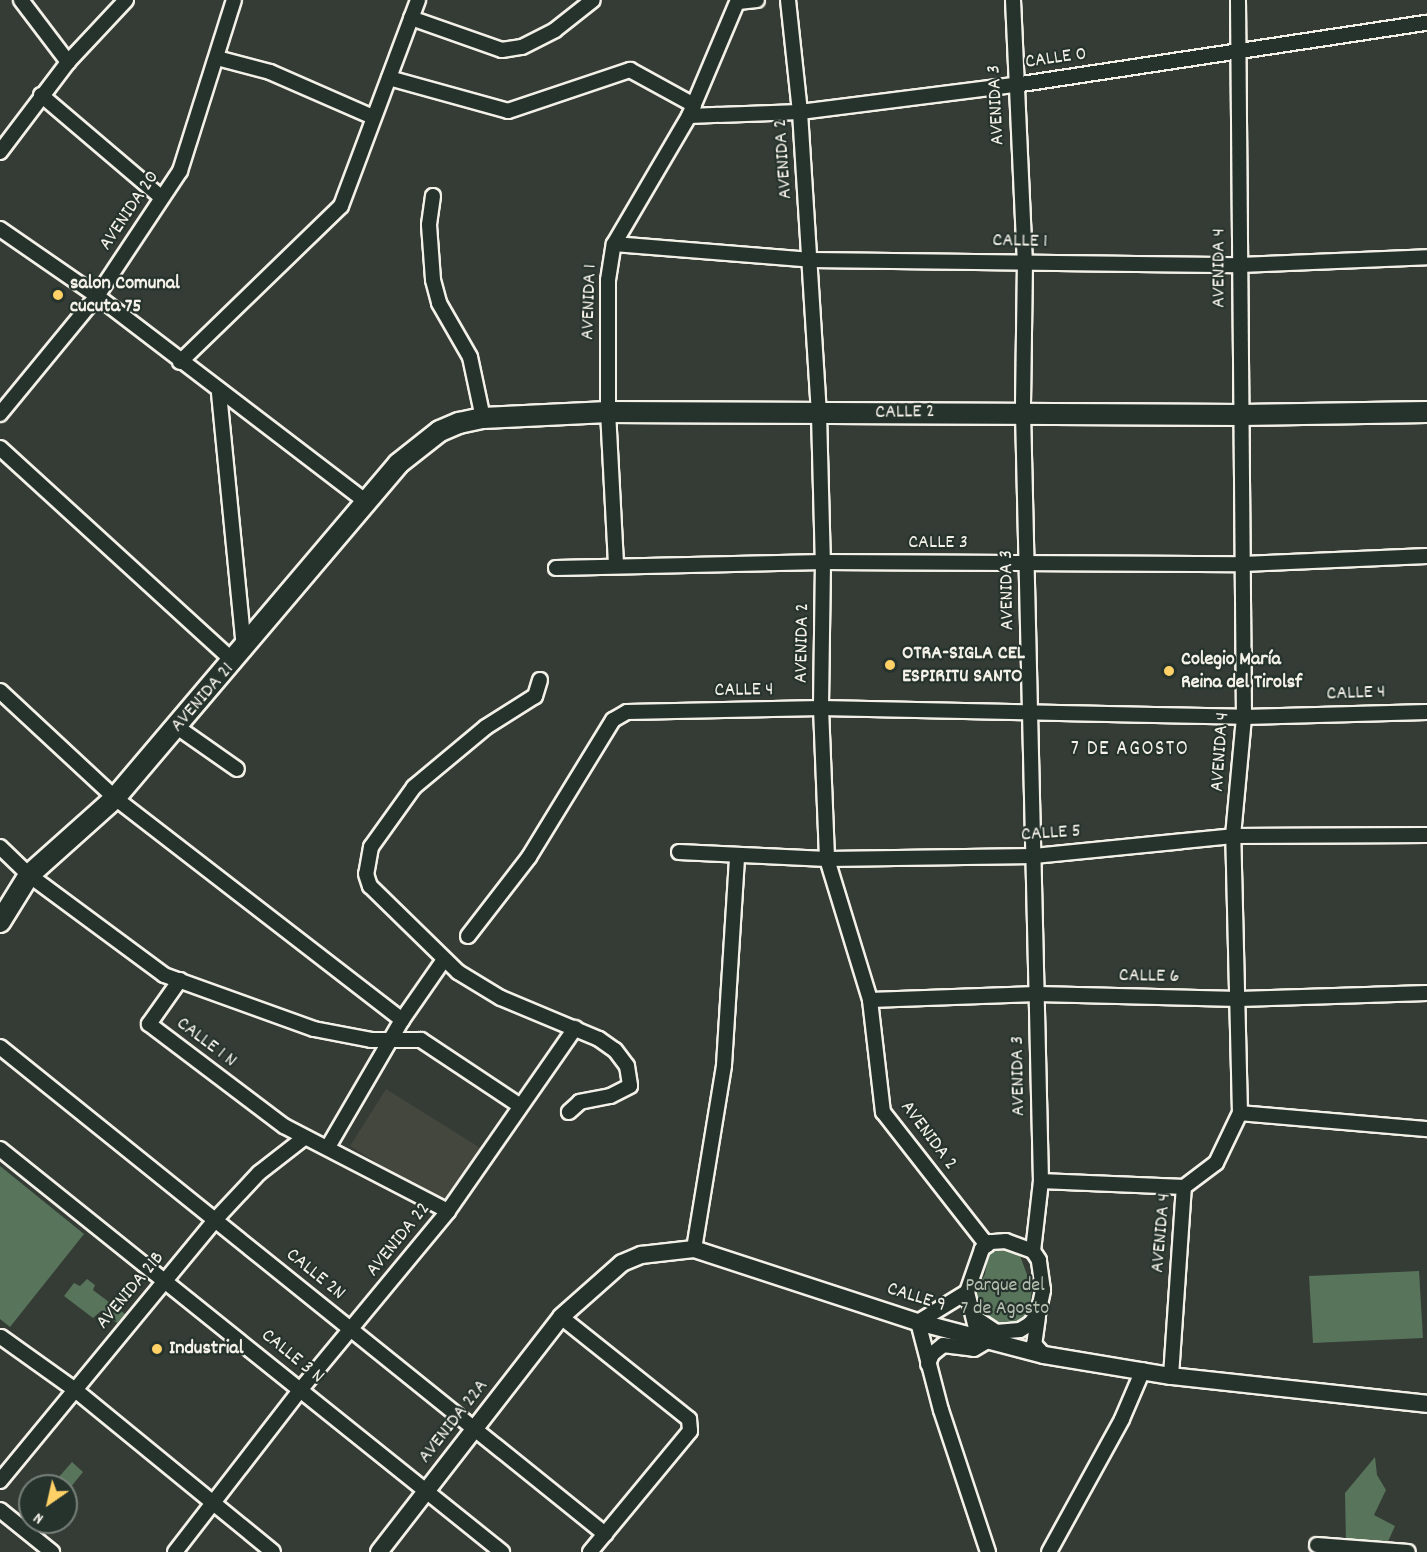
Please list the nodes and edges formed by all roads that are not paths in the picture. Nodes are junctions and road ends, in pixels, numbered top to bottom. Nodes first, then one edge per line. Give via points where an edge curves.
1 (21, 0) edge
2 (126, 0) edge
3 (234, 0) edge
4 (418, 0) edge
5 (593, 0) edge
6 (757, 0) edge
7 (788, 0) edge
8 (1013, 0) edge
9 (1238, 0) edge
10 (738, 1) edge
11 (411, 18) junction
12 (1427, 23) edge
13 (1238, 52) junction
14 (217, 58) junction
15 (68, 62) junction
16 (388, 78) junction
17 (1015, 85) junction
18 (41, 95) junction
19 (692, 110) junction
20 (800, 112) junction
21 (374, 117) junction
22 (0, 152) edge
23 (433, 196) dead end
24 (161, 197) junction
25 (0, 229) edge
26 (614, 243) junction
27 (1427, 257) edge
28 (811, 260) junction
29 (1025, 261) junction
30 (1240, 265) junction
31 (97, 296) junction
32 (180, 362) junction
33 (219, 393) junction
34 (608, 412) junction
35 (1023, 412) junction
36 (1427, 412) edge
37 (0, 414) edge
38 (819, 414) junction
39 (1241, 415) junction
40 (483, 418) junction
41 (0, 448) edge
42 (398, 464) joint
43 (366, 502) junction
44 (1427, 556) edge
45 (823, 562) junction
46 (1027, 563) junction
47 (616, 564) junction
48 (1243, 564) junction
49 (556, 568) dead end
50 (239, 656) junction
51 (540, 680) dead end
52 (0, 691) edge
53 (821, 708) junction
54 (1427, 712) edge
55 (1030, 715) junction
56 (1244, 717) junction
57 (177, 727) junction
58 (237, 769) dead end
59 (115, 798) junction
60 (1427, 835) edge
61 (1233, 836) junction
62 (0, 847) edge
63 (678, 852) dead end
64 (1034, 856) junction
65 (737, 857) junction
66 (827, 859) junction
67 (29, 875) junction
68 (0, 922) edge
69 (468, 936) dead end
70 (443, 961) junction
71 (180, 980) junction
72 (1427, 993) edge
73 (1037, 994) junction
74 (1239, 999) junction
75 (870, 1000) junction
76 (402, 1020) junction
77 (575, 1028) junction
78 (393, 1039) junction
79 (0, 1047) edge
80 (519, 1105) junction
81 (569, 1112) dead end
82 (1240, 1113) junction
83 (1427, 1129) edge
84 (304, 1138) junction
85 (328, 1147) junction
86 (0, 1149) edge
87 (1041, 1181) junction
88 (1184, 1187) junction
89 (448, 1211) junction
90 (215, 1220) junction
91 (987, 1245) junction
92 (694, 1249) junction
93 (1033, 1251) junction
94 (164, 1281) junction
95 (967, 1292) junction
96 (1038, 1314) junction
97 (561, 1317) junction
98 (918, 1322) junction
99 (352, 1330) junction
100 (993, 1336) junction
101 (1, 1337) edge
102 (1044, 1355) junction
103 (928, 1364) junction
104 (1143, 1370) junction
105 (1172, 1376) junction
106 (75, 1389) junction
107 (301, 1389) junction
108 (1427, 1404) edge
109 (475, 1430) junction
110 (0, 1481) edge
111 (427, 1492) junction
112 (213, 1505) junction
113 (0, 1510) edge
114 (605, 1534) junction
115 (1317, 1545) dead end
116 (52, 1552) edge
117 (174, 1552) edge
118 (273, 1552) edge
119 (379, 1552) edge
120 (502, 1552) edge
121 (590, 1552) edge
122 (988, 1552) edge
123 (1049, 1552) edge
124 (1408, 1552) edge

1 - 15 street
2 - 15 street
3 - 14 street, AVENIDA 20
4 - 11 street
5 - 11 street via 555,30 522,46 502,50
6 - 10 street
7 - 20 street, AVENIDA 2
8 - 17 street, AVENIDA 3
9 - 13 street, AVENIDA 4
10 - 19 street, AVENIDA 1
11 - 16 street
12 - 13 street, CALLE 0
13 - 17 street, CALLE 0
13 - 30 street, AVENIDA 4
14 - 21 street via 270,72
14 - 24 street, AVENIDA 20 via 180,171
15 - 18 street
16 - 19 street via 508,111 630,70
16 - 21 street
17 - 20 street, CALLE 0
17 - 29 street, AVENIDA 3
18 - 22 street
18 - 24 street
19 - 20 street, CALLE 0
19 - 26 street, AVENIDA 1
20 - 28 street, AVENIDA 2
21 - 32 street via 341,206
23 - 40 street via 429,225 433,280 439,303 470,357
24 - 31 street, AVENIDA 20
25 - 31 street
26 - 28 street, CALLE 1
26 - 34 street, AVENIDA 1 via 608,280
27 - 30 street, CALLE 1
28 - 29 street, CALLE 1
28 - 38 street, AVENIDA 2
29 - 30 street, CALLE 1
29 - 35 street, AVENIDA 3
30 - 39 street, AVENIDA 4
31 - 32 street
31 - 37 street, AVENIDA 20
32 - 33 street
33 - 43 street
33 - 50 street
34 - 38 main road, CALLE 2
34 - 40 main road, CALLE 2
34 - 47 street, AVENIDA 1
35 - 38 main road, CALLE 2
35 - 39 main road, CALLE 2
35 - 46 street, AVENIDA 3
36 - 39 main road, CALLE 2
38 - 45 street, AVENIDA 2
39 - 48 street, AVENIDA 4
40 - 42 main road, CALLE 2 via 440,431
41 - 50 street
42 - 43 main road, AVENIDA 21
43 - 50 main road, AVENIDA 21
44 - 48 street, CALLE 3
45 - 46 street, CALLE 3
45 - 47 street, CALLE 3
45 - 53 street, AVENIDA 2
46 - 48 street, CALLE 3
46 - 55 street, AVENIDA 3
47 - 49 street, CALLE 3
48 - 56 street, AVENIDA 4
50 - 57 main road, AVENIDA 21
51 - 70 street via 534,696 486,727 414,787 371,847 366,874 370,886
52 - 59 street
53 - 55 street, CALLE 4
53 - 66 street, AVENIDA 2
53 - 69 street, CALLE 4 via 620,714 529,857
54 - 56 street, CALLE 4
55 - 56 street, CALLE 4
55 - 64 street, AVENIDA 3
56 - 61 street, AVENIDA 4
57 - 58 street
57 - 59 main road, AVENIDA 21
59 - 67 main road, AVENIDA 21
59 - 76 street
60 - 61 street, CALLE 5
61 - 64 street, CALLE 5
61 - 74 street, AVENIDA 4
62 - 67 street
63 - 65 street, CALLE 5
64 - 66 street, CALLE 5
64 - 73 street, AVENIDA 3
65 - 66 street, CALLE 5
65 - 92 street via 723,1065
66 - 75 street, AVENIDA 2
67 - 68 main road, AVENIDA 21
67 - 71 street via 164,975
70 - 76 street
70 - 77 street via 501,998
71 - 78 street, CALLE 1 N via 314,1029 371,1040
71 - 84 street, CALLE 1 N via 149,1024
72 - 74 street, CALLE 6
73 - 74 street, CALLE 6
73 - 75 street, CALLE 6
73 - 87 street, AVENIDA 3
74 - 82 street, AVENIDA 4
75 - 91 street, AVENIDA 2 via 883,1112
76 - 78 street
77 - 80 street, AVENIDA 22
77 - 81 street via 615,1050 627,1066 631,1080 626,1090 580,1102
78 - 80 street, CALLE 1 N via 421,1040
78 - 85 street
79 - 90 street, CALLE 2N
80 - 89 street, AVENIDA 22
82 - 83 street
82 - 88 street, AVENIDA 4 via 1216,1163
84 - 85 street, CALLE 1 N
84 - 90 street, AVENIDA 21B via 259,1173
85 - 89 street, CALLE 1 N
86 - 94 street, CALLE 3 N
87 - 88 street
87 - 93 street, AVENIDA 3
88 - 105 street, AVENIDA 4
89 - 99 street, AVENIDA 22
90 - 94 street, AVENIDA 21B
90 - 99 street, CALLE 2N
91 - 93 street via 1006,1241
91 - 95 street
92 - 97 street, CALLE 9 via 641,1255 622,1263
92 - 98 street, CALLE 9
93 - 96 street via 1039,1260 1043,1290
94 - 106 street, AVENIDA 21B
94 - 107 street, CALLE 3 N
95 - 98 street
95 - 100 street via 979,1336
96 - 100 street via 1020,1330
96 - 102 street via 1034,1344
97 - 109 street, AVENIDA 22A
97 - 114 street via 687,1415 690,1431
98 - 100 street, CALLE 9
98 - 103 street
99 - 107 street, AVENIDA 22
99 - 109 street, CALLE 2N
100 - 102 street, CALLE 9
100 - 103 street via 974,1348 943,1345 932,1354
101 - 106 street
102 - 104 street, CALLE 9
103 - 122 street
104 - 105 street, CALLE 9
104 - 123 street via 1122,1419
105 - 108 street, CALLE 9
106 - 110 street, AVENIDA 21B
106 - 112 street
107 - 111 street, CALLE 3 N
107 - 112 street, AVENIDA 22
109 - 111 street, AVENIDA 22A
109 - 114 street, CALLE 2N
111 - 119 street, AVENIDA 22A
111 - 120 street, CALLE 3 N
112 - 117 street, AVENIDA 22
112 - 118 street
113 - 116 street
114 - 121 street
115 - 124 street

